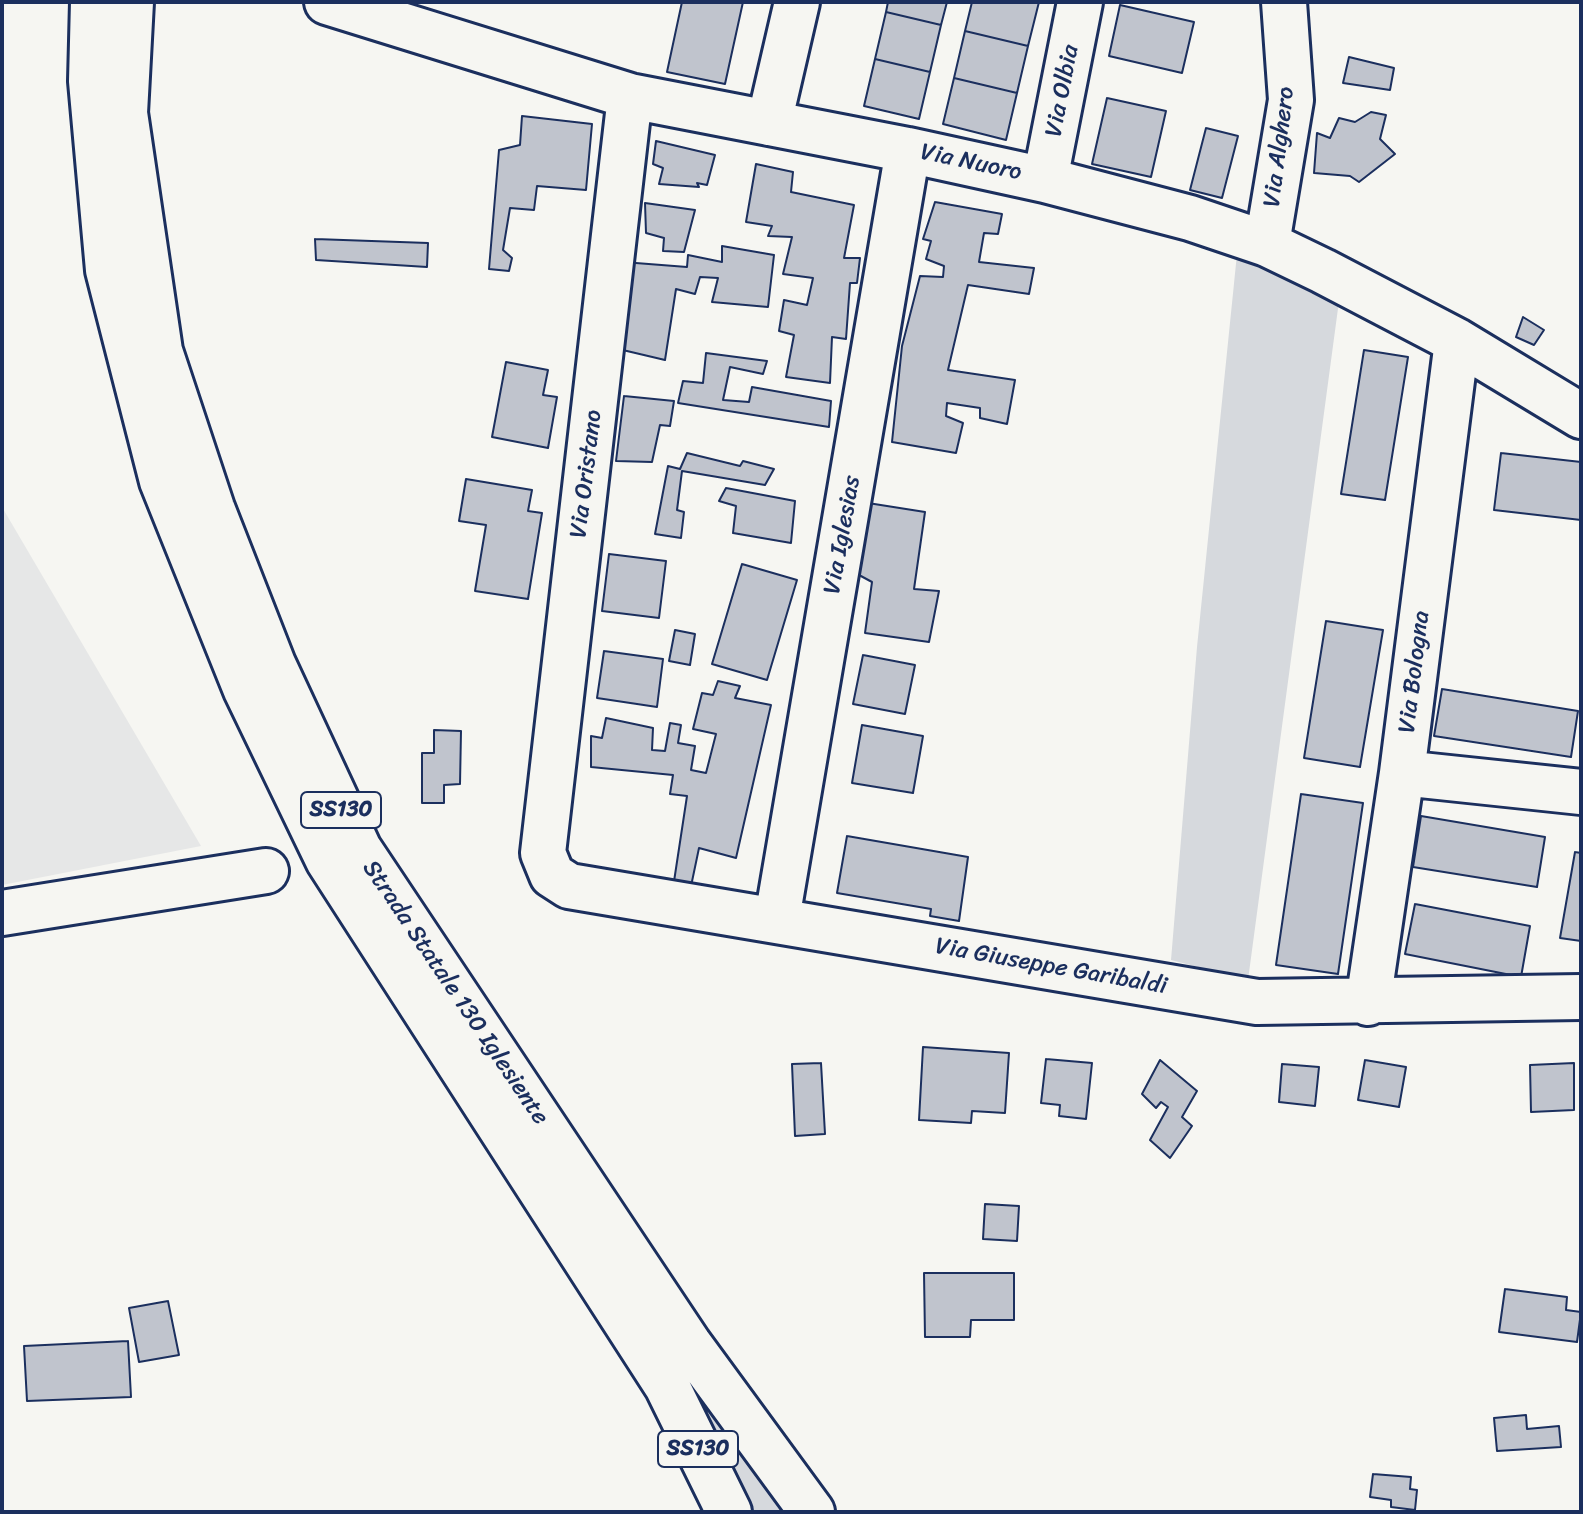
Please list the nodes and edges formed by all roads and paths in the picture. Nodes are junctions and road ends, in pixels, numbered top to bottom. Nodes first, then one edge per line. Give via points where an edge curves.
1 (93, 2) edge
2 (131, 2) edge
3 (327, 2) edge
4 (797, 2) edge
5 (1080, 2) edge
6 (1284, 2) edge
7 (630, 96) junction
8 (769, 123) junction
9 (908, 150) junction
10 (1045, 180) junction
11 (1267, 244) junction
12 (1457, 341) junction
13 (1581, 416) edge
14 (1402, 773) junction
15 (1581, 792) edge
16 (543, 853) joint
17 (266, 871) dead end
18 (2, 913) edge
19 (777, 919) junction
20 (1581, 997) edge
21 (1368, 1003) junction
22 (729, 1512) edge
23 (812, 1512) edge

1 - 22 street, Strada Statale 130 Iglesiente / SS130 via 91,81 108,270 162,481 246,690 328,860 667,1386
2 - 23 street, Strada Statale 130 Iglesiente / SS130 via 125,113 160,351 212,508 273,664 359,849 689,1344
3 - 7 street, Via Nuoro
4 - 8 street
5 - 10 street, Via Olbia
6 - 11 street, Via Alghero via 1291,100
7 - 8 street, Via Nuoro
7 - 16 street, Via Oristano
8 - 9 street, Via Nuoro
9 - 10 street, Via Nuoro
9 - 19 street, Via Iglesias
10 - 11 street, Via Nuoro
11 - 12 street, Via Nuoro
12 - 13 street, Via Nuoro
12 - 14 street, Via Bologna
14 - 15 street
14 - 21 street, Via Bologna
16 - 19 street, Via Giuseppe Garibaldi via 552,875 569,886
17 - 18 street
19 - 21 street, Via Giuseppe Garibaldi via 1257,1002
20 - 21 street, Via Giuseppe Garibaldi

